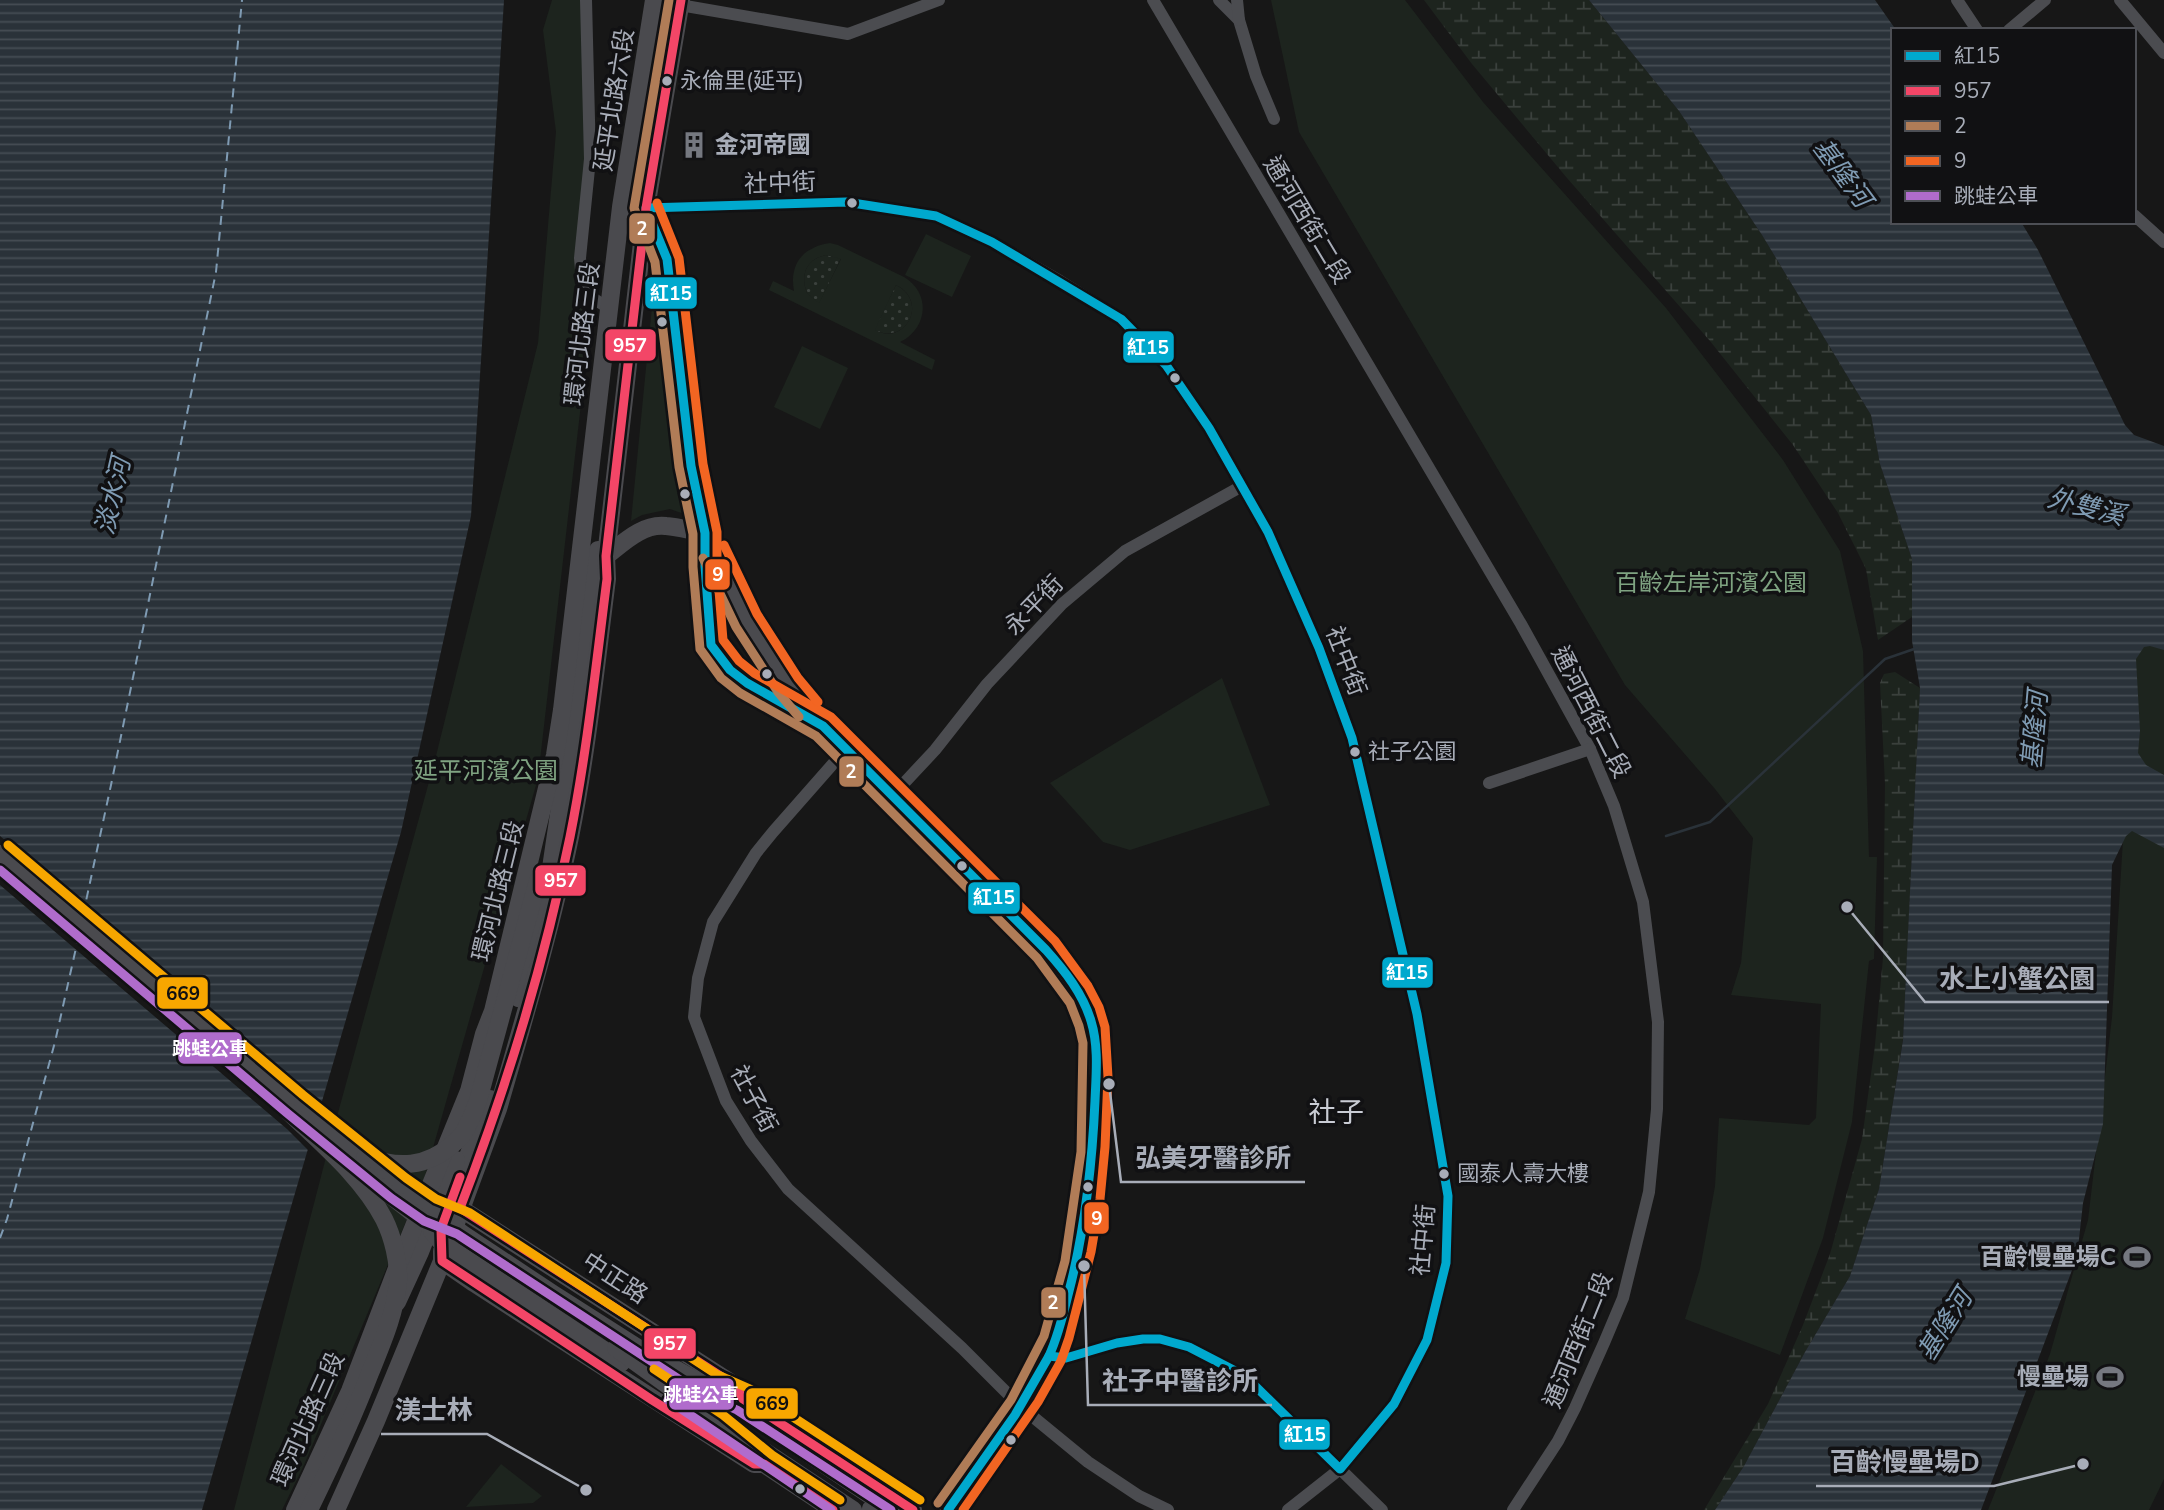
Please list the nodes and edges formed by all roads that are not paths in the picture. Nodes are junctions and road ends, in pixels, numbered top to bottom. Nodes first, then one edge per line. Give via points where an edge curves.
1 (586, 0) edge
2 (654, 0) edge
3 (939, 0) edge
4 (1153, 0) edge
5 (1219, 0) edge
6 (1237, 0) edge
7 (1957, 0) edge
8 (2045, 0) edge
9 (2120, 0) edge
10 (681, 2) edge
11 (1239, 20) junction
12 (1976, 28) edge
13 (2012, 28) edge
14 (2162, 45) edge
15 (1274, 119) dead end
16 (621, 207) junction
17 (646, 208) junction
18 (2136, 217) edge
19 (2164, 242) edge
20 (610, 309) junction
21 (1242, 486) junction
22 (705, 533) junction
23 (606, 556) junction
24 (823, 726) junction
25 (846, 749) junction
26 (1590, 749) junction
27 (1489, 783) dead end
28 (892, 796) junction
29 (542, 812) junction
30 (0, 854) edge
31 (0, 867) edge
32 (493, 1011) junction
33 (289, 1112) junction
34 (357, 1154) junction
35 (460, 1208) junction
36 (427, 1215) junction
37 (447, 1232) junction
38 (420, 1252) junction
39 (442, 1261) junction
40 (399, 1263) junction
41 (1049, 1356) junction
42 (350, 1391) junction
43 (736, 1396) junction
44 (1021, 1407) junction
45 (764, 1464) junction
46 (1340, 1469) junction
47 (869, 1483) junction
48 (295, 1510) edge
49 (309, 1510) edge
50 (336, 1510) edge
51 (833, 1510) edge
52 (851, 1510) edge
53 (873, 1510) edge
54 (892, 1510) edge
55 (913, 1510) edge
56 (948, 1510) edge
57 (1168, 1510) edge
58 (1287, 1510) edge
59 (1382, 1510) edge
60 (1513, 1510) edge

1 - 20 street via 590,159 580,258 582,281 592,297
2 - 16 main road, 延平北路六段
3 - 10 street via 848,34
4 - 26 street, 通河西街二段
5 - 11 street
6 - 11 street
7 - 12 street
8 - 13 street
9 - 14 street
10 - 17 main road, 延平北路六段
11 - 15 street
16 - 17 main road
16 - 20 main road, 環河北路三段
16 - 37 main road via 634,226 637,242 551,868 496,1083
17 - 21 street, 社中街 via 846,202 936,216 1060,281 1121,320 1166,365
17 - 22 main road via 667,259 691,466
17 - 23 main road, 環河北路三段
18 - 19 street
20 - 29 main road, 環河北路三段 via 562,710
21 - 28 street, 永平街 via 1125,551 1062,604
21 - 46 street, 社中街 via 1282,561 1352,738 1417,1014 1448,1196 1446,1262 1427,1340 1394,1404
22 - 23 main road via 652,527
22 - 24 main road via 746,620 788,685
22 - 24 main road via 711,646 747,683
23 - 35 main road, 環河北路三段 via 587,733 551,923 498,1109
24 - 25 main road
25 - 28 main road
25 - 44 street, 社子街 via 773,832 722,905 698,978 694,1017 726,1101 775,1175
26 - 27 street
26 - 60 street, 通河西街二段 via 1614,806 1643,902 1658,1022 1653,1157 1623,1298 1575,1408
28 - 41 main road via 1050,955 1081,997 1091,1022 1096,1059 1093,1153 1077,1264
29 - 32 main road, 環河北路三段
29 - 34 main road, bridge via 545,844 538,880 478,1101 464,1133 426,1162 382,1163
30 - 34 main road, bridge
31 - 33 main road
32 - 38 main road via 492,1035 471,1126
32 - 40 main road, 環河北路三段 via 469,1091
33 - 36 main road, bridge via 366,1177
33 - 49 main road, bridge via 374,1202 386,1222 398,1278 387,1332
34 - 36 main road, bridge
35 - 37 main road, 環河北路三段
35 - 43 main road, 中正路 via 736,1386
36 - 43 main road, bridge via 463,1223 710,1385
36 - 45 main road, bridge via 442,1243 716,1424
36 - 52 main road, bridge
36 - 54 main road, bridge via 720,1394
37 - 38 main road
37 - 39 main road, 環河北路三段
37 - 53 main road
38 - 40 main road
38 - 42 main road via 366,1369
39 - 45 main road via 694,1427 754,1464
39 - 50 main road, 環河北路三段
40 - 42 main road, 環河北路三段
41 - 44 main road
41 - 46 street via 1067,1358 1143,1339 1189,1348 1245,1376
42 - 48 main road, 環河北路三段
43 - 47 main road, 中正路
44 - 56 main road
44 - 57 street via 1088,1462
45 - 51 main road
46 - 58 street, 社中街
46 - 59 street
47 - 52 main road
47 - 55 main road, 中正路

